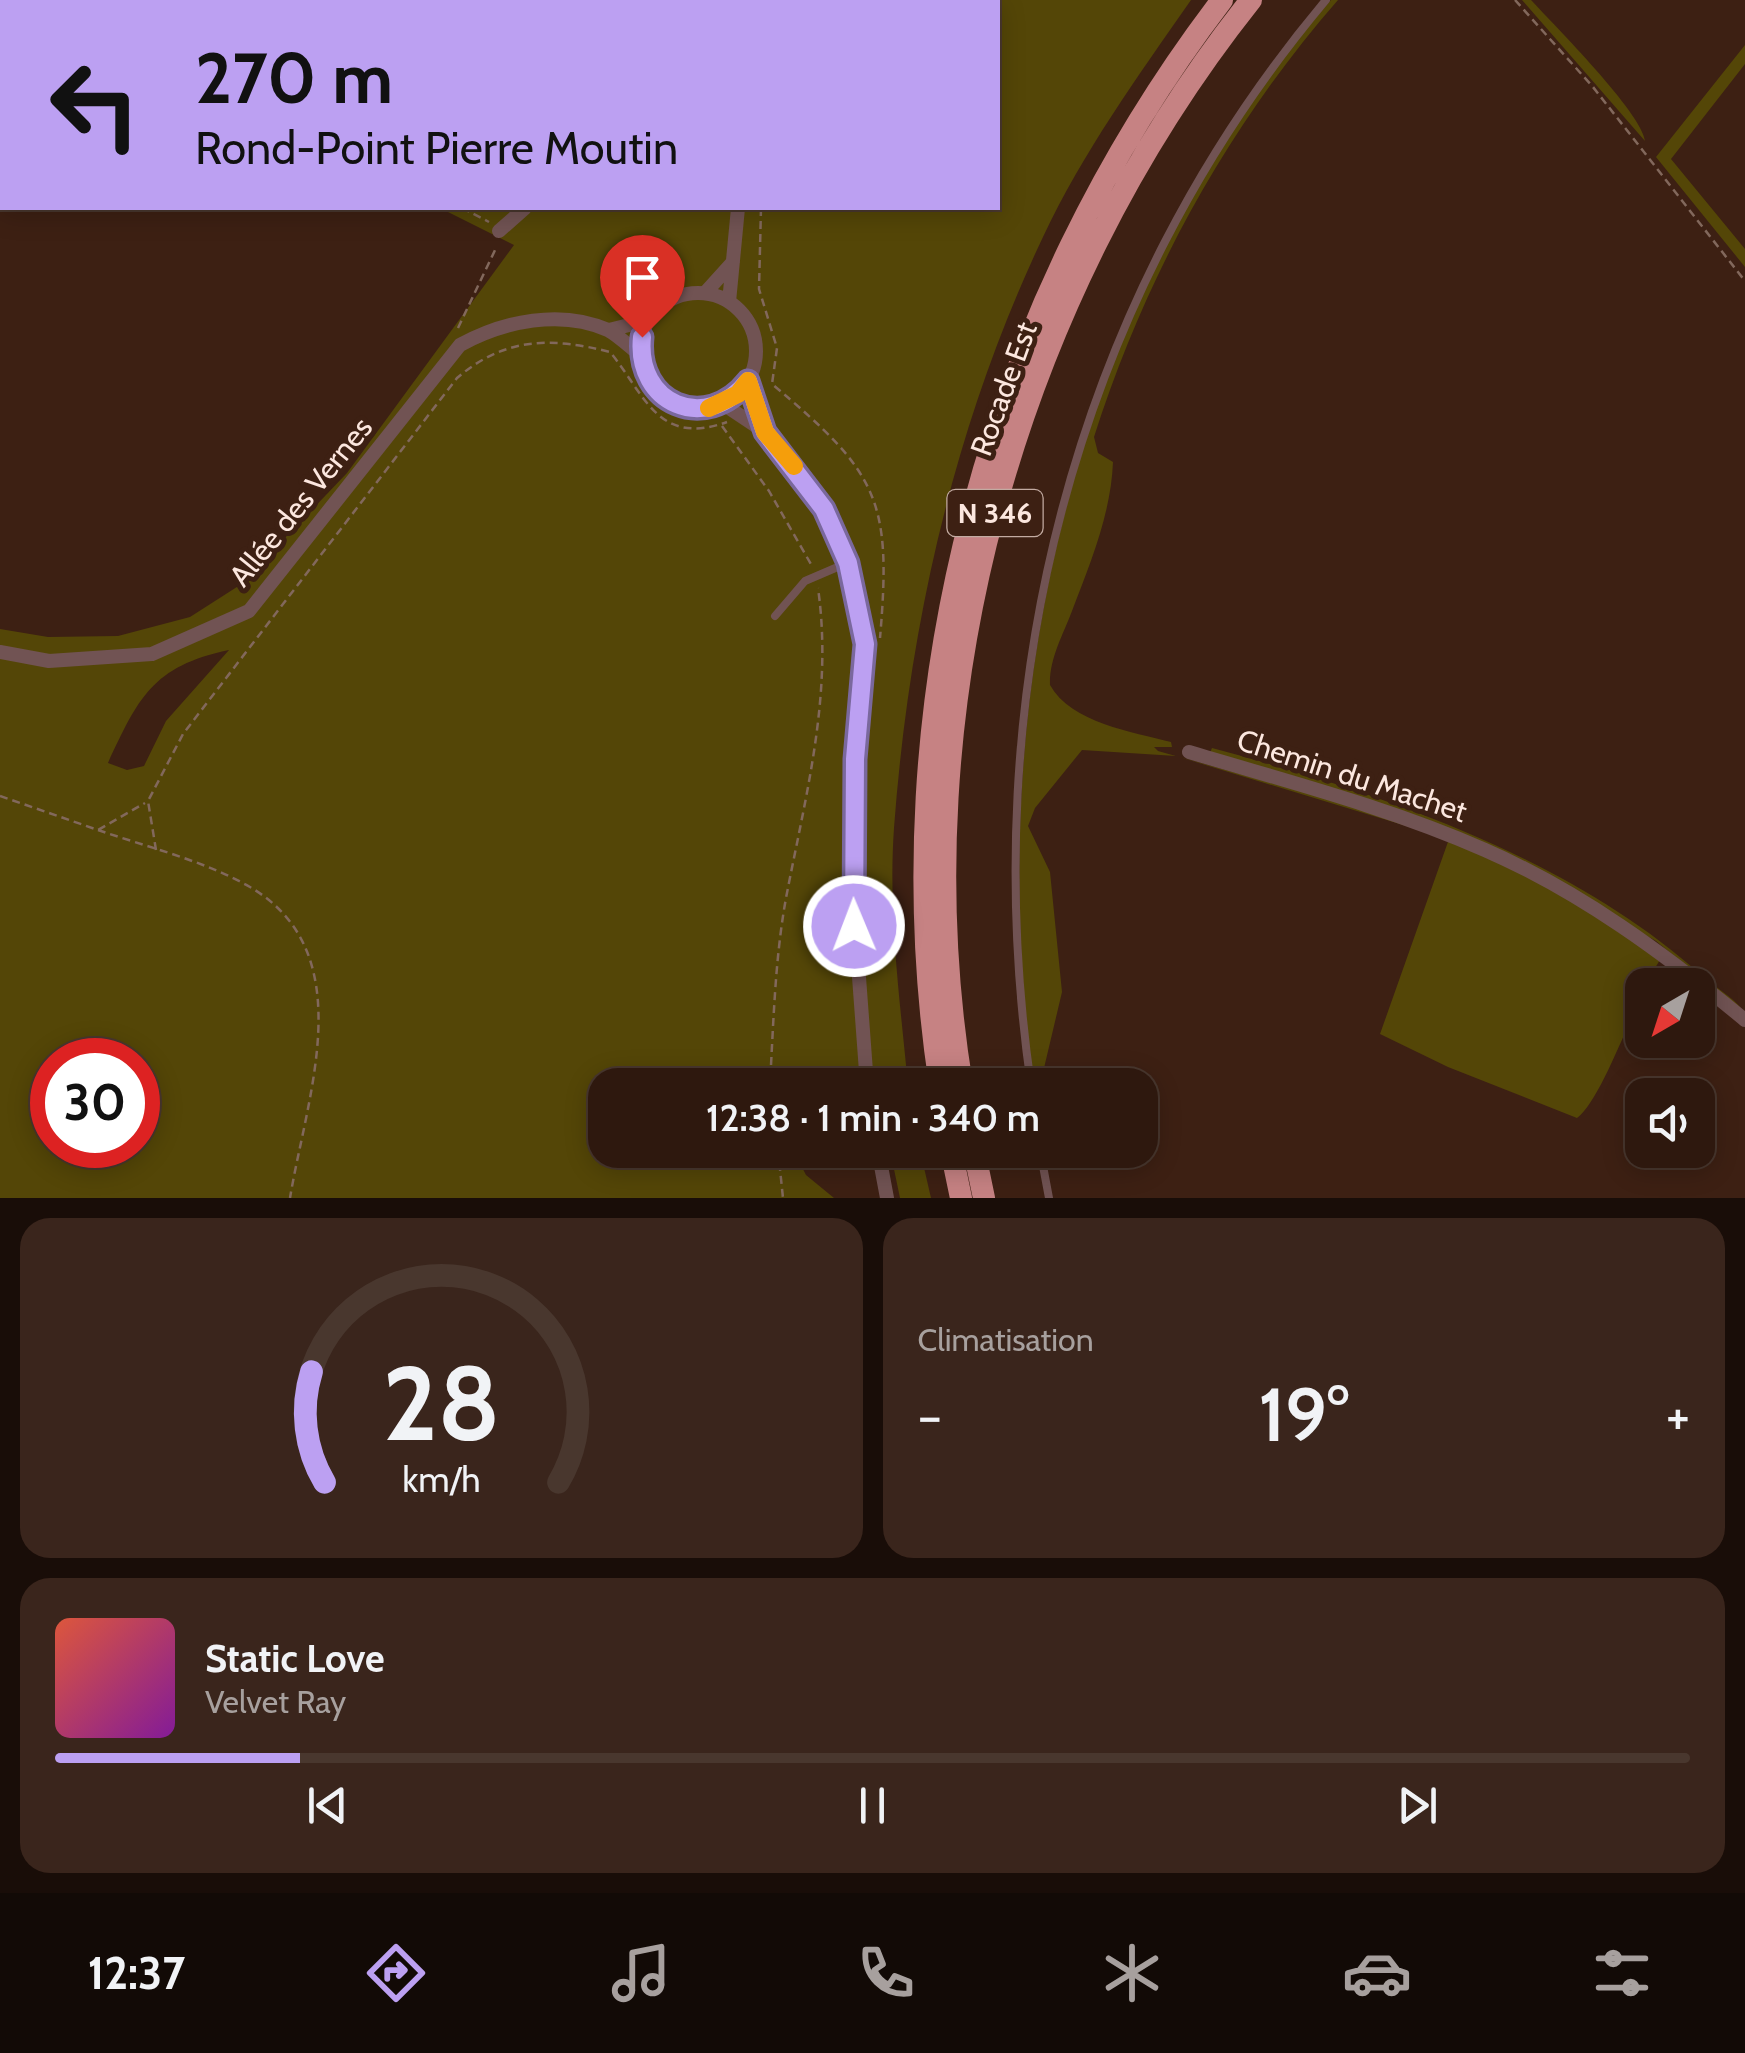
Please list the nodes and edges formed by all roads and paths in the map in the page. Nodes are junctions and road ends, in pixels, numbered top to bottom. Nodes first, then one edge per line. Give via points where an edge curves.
1 (1222, 0) edge
2 (1250, 0) edge
3 (1326, 0) edge
4 (1515, 0) edge
5 (465, 210) edge
6 (523, 210) edge
7 (738, 210) edge
8 (761, 210) edge
9 (499, 232) junction
10 (733, 261) junction
11 (1745, 281) edge
12 (705, 294) junction
13 (729, 302) junction
14 (649, 320) junction
15 (608, 330) junction
16 (460, 344) junction
17 (640, 355) junction
18 (748, 381) junction
19 (772, 384) junction
20 (757, 401) junction
21 (723, 404) junction
22 (739, 416) junction
23 (721, 425) junction
24 (765, 432) junction
25 (848, 563) junction
26 (816, 575) junction
27 (775, 616) dead end
28 (879, 648) dead end
29 (0, 652) edge
30 (1189, 752) dead end
31 (0, 796) edge
32 (148, 801) junction
33 (98, 830) junction
34 (156, 850) junction
35 (1745, 1020) edge
36 (771, 1068) edge
37 (866, 1068) edge
38 (938, 1068) edge
39 (960, 1068) edge
40 (1028, 1068) edge
41 (780, 1168) edge
42 (881, 1168) edge
43 (955, 1168) edge
44 (978, 1168) edge
45 (1043, 1168) edge
46 (290, 1198) edge
47 (783, 1198) edge
48 (887, 1198) edge
49 (961, 1198) edge
50 (984, 1198) edge
51 (1049, 1198) edge

1 - 38 highway, Rocade Est / N 346 via 1138,118 1068,247 1008,392 964,543 939,674 925,847
2 - 39 highway, Rocade Est / N 346 via 1148,145 1088,259 1028,404 986,547 962,666 948,833 948,932
3 - 40 lane via 1238,115 1148,273 1086,425 1046,566 1023,710 1014,829 1018,998
4 - 11 path
5 - 9 path
6 - 9 street
7 - 10 street
8 - 19 path via 758,288 776,348
9 - 16 path via 458,322
10 - 12 street
10 - 13 street
12 - 13 street
12 - 14 street via 673,299
13 - 18 street via 743,314 756,346
14 - 15 street
14 - 17 street
15 - 16 street via 562,319 524,322
15 - 17 street
16 - 29 street, Allée des Vernes via 249,611 152,654 50,661
17 - 21 street via 654,389 669,401 686,408
18 - 20 street
18 - 21 street
19 - 20 path
19 - 28 path via 858,466 880,515 886,564
20 - 24 street
21 - 22 street
22 - 23 path
22 - 24 street
23 - 26 path via 797,535
23 - 32 path via 677,426 649,411 610,352 567,341 530,341 480,358 457,378 204,702
24 - 25 street via 824,509
25 - 26 lane
25 - 37 street via 865,644 853,896
26 - 27 lane
26 - 36 path via 824,633 817,749 779,944
30 - 35 street, Chemin du Machet via 1390,812 1488,851 1660,950
31 - 33 path
32 - 33 path
32 - 34 path
33 - 34 path
34 - 46 path via 246,884 272,902 299,933 316,972 322,1007
41 - 47 path
42 - 48 street
43 - 49 highway
44 - 50 highway
45 - 51 lane

